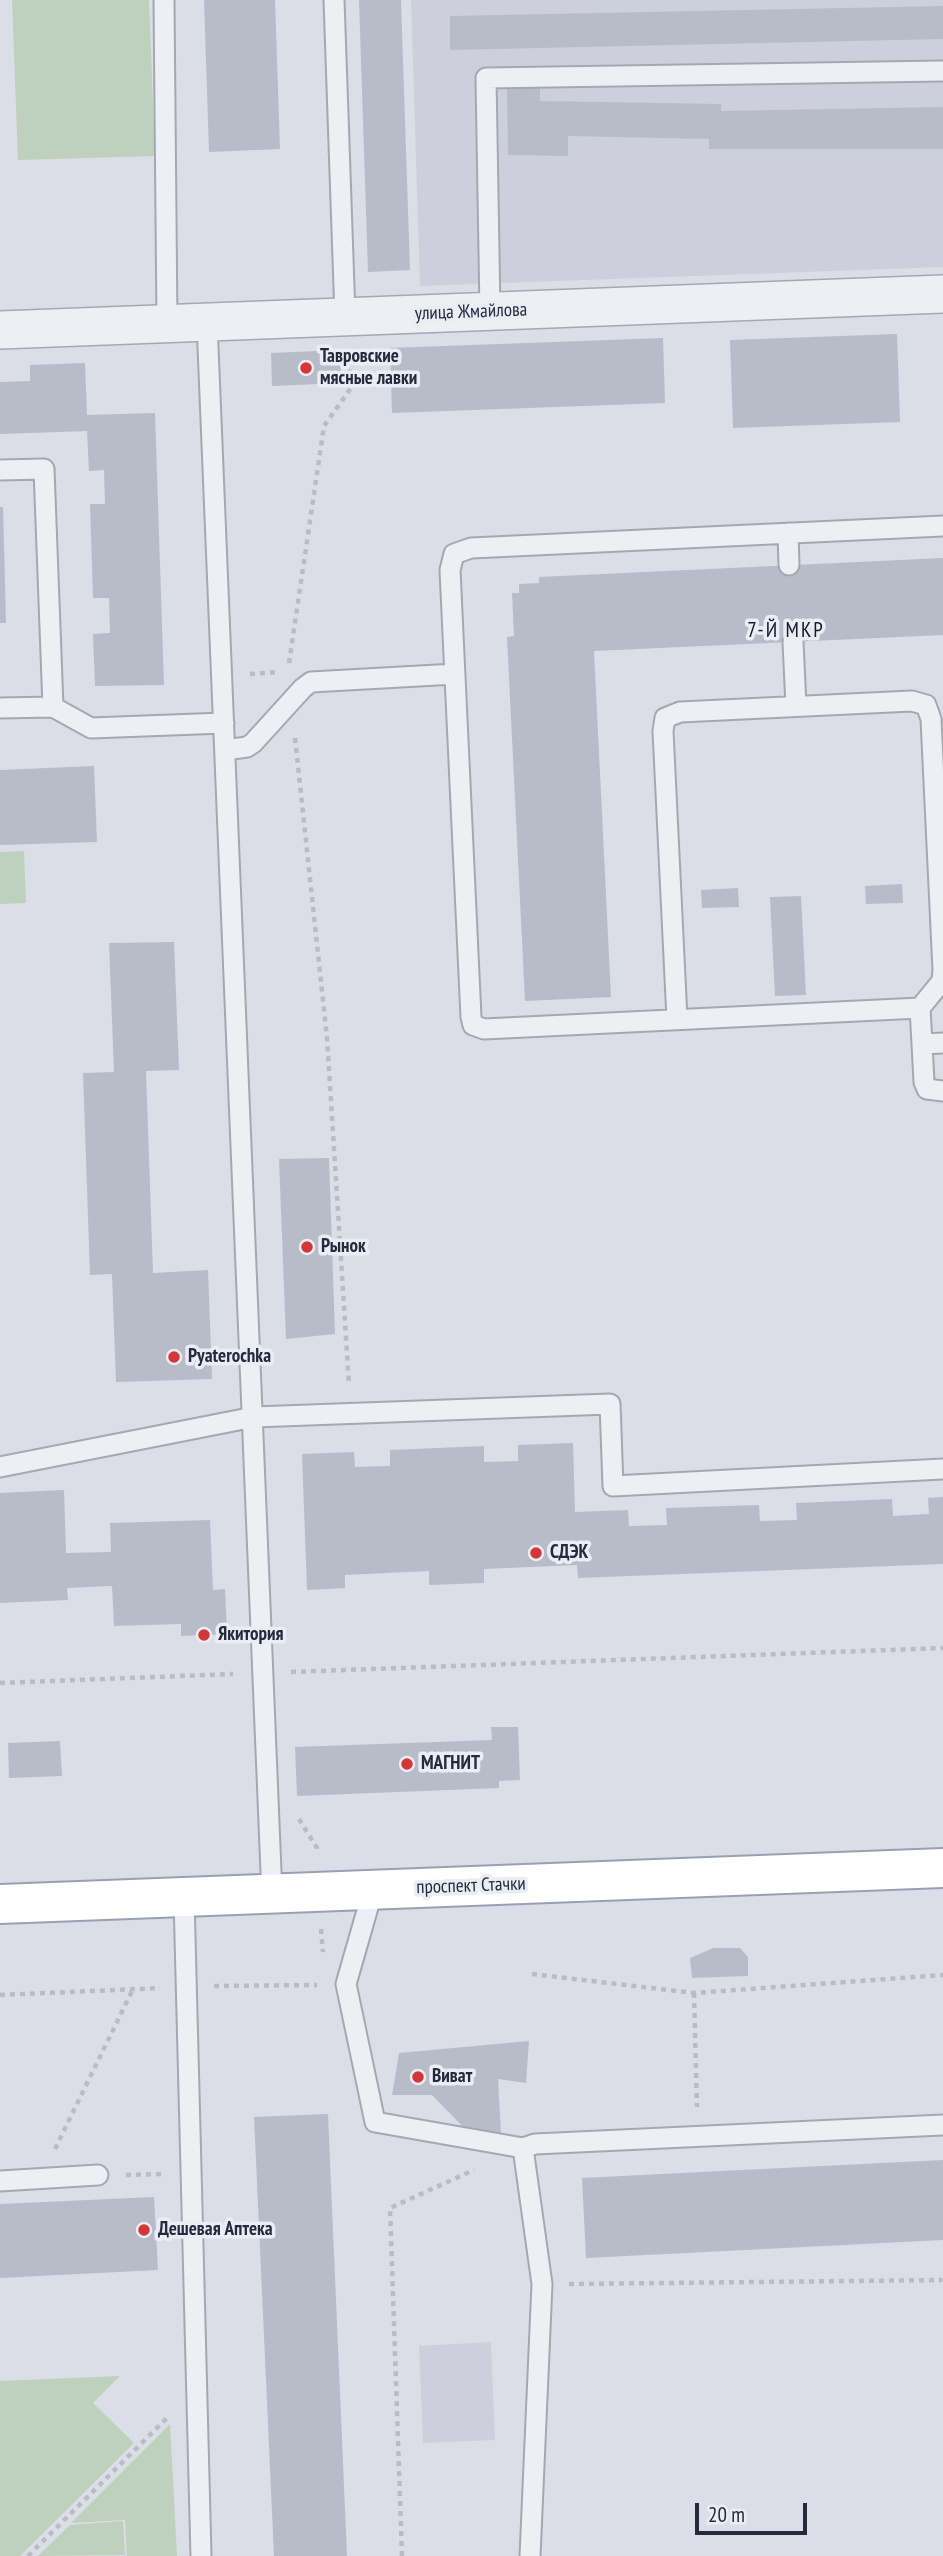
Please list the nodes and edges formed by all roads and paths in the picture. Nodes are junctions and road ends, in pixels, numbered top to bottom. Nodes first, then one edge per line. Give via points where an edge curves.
1 (164, 0) edge
2 (334, 0) edge
3 (943, 71) edge
4 (943, 294) edge
5 (490, 311) junction
6 (345, 317) junction
7 (207, 323) junction
8 (166, 324) junction
9 (0, 330) edge
10 (0, 470) edge
11 (943, 526) edge
12 (788, 533) junction
13 (789, 565) dead end
14 (793, 642) dead end
15 (455, 674) junction
16 (222, 675) junction
17 (291, 701) junction
18 (796, 706) junction
19 (53, 707) junction
20 (0, 708) edge
21 (224, 723) junction
22 (225, 750) junction
23 (943, 970) edge
24 (920, 1008) junction
25 (677, 1020) junction
26 (943, 1043) edge
27 (922, 1044) junction
28 (943, 1091) edge
29 (351, 1414) junction
30 (254, 1418) junction
31 (0, 1467) edge
32 (943, 1469) edge
33 (943, 1648) edge
34 (263, 1673) junction
35 (0, 1683) edge
36 (290, 1686) dead end
37 (292, 1808) dead end
38 (943, 1868) edge
39 (373, 1890) junction
40 (319, 1892) junction
41 (272, 1895) junction
42 (184, 1898) junction
43 (0, 1904) edge
44 (324, 1958) dead end
45 (532, 1974) dead end
46 (943, 1975) edge
47 (133, 1989) dead end
48 (694, 1993) junction
49 (943, 2125) edge
50 (698, 2137) junction
51 (523, 2148) junction
52 (191, 2174) junction
53 (98, 2175) joint
54 (41, 2178) junction
55 (0, 2180) edge
56 (943, 2280) edge
57 (542, 2284) junction
58 (197, 2388) junction
59 (28, 2556) edge
60 (201, 2556) edge
61 (402, 2556) edge
62 (530, 2556) edge

1 - 8 lane
2 - 6 lane
3 - 5 lane via 486,78
4 - 5 street, улица Жмайлова
5 - 6 street, улица Жмайлова
6 - 7 street, улица Жмайлова
6 - 16 path via 351,388 324,426 288,671
7 - 8 street, улица Жмайлова
7 - 16 lane
8 - 9 street, улица Жмайлова
10 - 19 lane via 44,469
11 - 12 lane
12 - 13 lane
12 - 15 lane via 471,548 454,554 450,570
14 - 18 lane
15 - 17 lane via 312,682
15 - 25 lane via 473,1025 484,1029
16 - 21 lane
17 - 22 lane via 253,743
17 - 29 path via 327,1038
18 - 23 lane via 912,701 926,705 931,719
18 - 25 lane via 680,712 666,718
19 - 20 lane
19 - 21 lane via 91,728
21 - 22 lane
22 - 30 lane
23 - 24 lane via 936,991
24 - 25 lane
24 - 27 lane
26 - 27 lane
27 - 28 lane via 924,1083 927,1089
29 - 30 lane
29 - 32 lane via 610,1404 613,1486
30 - 31 lane
30 - 34 lane
33 - 36 path via 289,1672
34 - 35 path
34 - 41 lane
37 - 40 path via 317,1849
38 - 39 main road, проспект Стачки
39 - 40 main road, проспект Стачки
39 - 51 lane via 346,1984 375,2122
40 - 41 main road, проспект Стачки
40 - 44 path
41 - 42 main road, проспект Стачки
42 - 43 main road, проспект Стачки
42 - 52 lane
45 - 48 path
46 - 48 path
47 - 54 path
48 - 50 path
49 - 50 lane
50 - 51 lane
51 - 57 lane
51 - 61 path via 390,2208
52 - 53 path
52 - 58 lane
53 - 54 lane
54 - 55 lane
56 - 57 path
57 - 62 lane
58 - 59 path
58 - 60 lane

